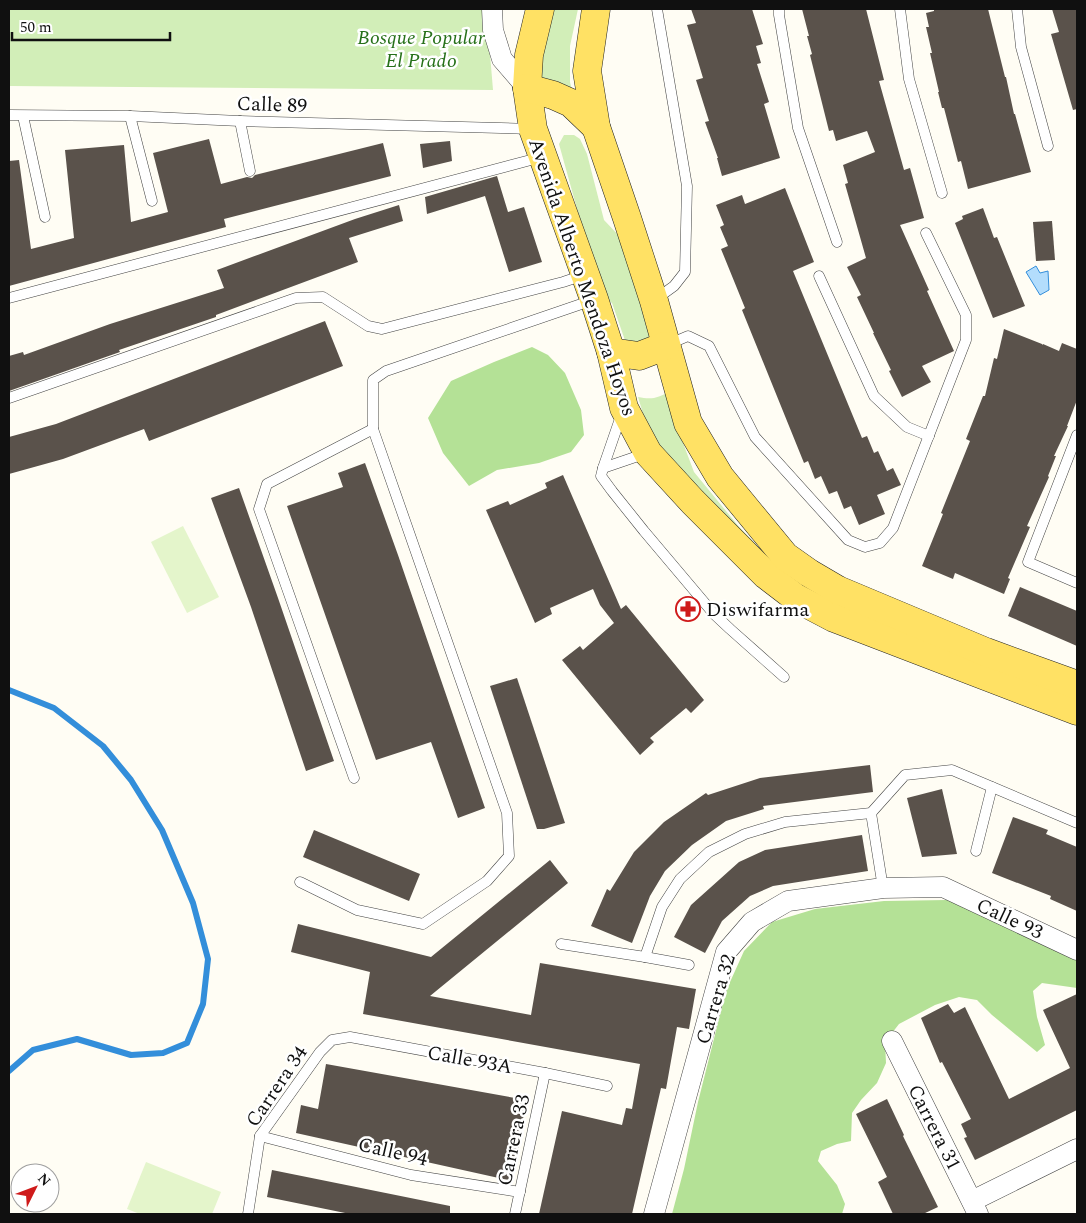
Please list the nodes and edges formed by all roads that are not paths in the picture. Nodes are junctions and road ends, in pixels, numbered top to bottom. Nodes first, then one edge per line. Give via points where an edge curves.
1 (492, 9) edge
2 (540, 9) edge
3 (596, 9) edge
4 (657, 9) edge
5 (779, 9) edge
6 (900, 9) edge
7 (1017, 9) edge
8 (527, 88) junction
9 (9, 115) edge
10 (24, 116) junction
11 (130, 116) junction
12 (240, 121) junction
13 (596, 127) junction
14 (533, 129) junction
15 (1048, 146) dead end
16 (543, 157) junction
17 (250, 171) dead end
18 (942, 193) dead end
19 (152, 201) dead end
20 (45, 217) dead end
21 (926, 232) dead end
22 (837, 242) dead end
23 (819, 276) dead end
24 (589, 287) junction
25 (9, 298) edge
26 (654, 301) junction
27 (666, 346) junction
28 (611, 352) junction
29 (9, 398) edge
30 (624, 408) junction
31 (373, 429) junction
32 (1077, 435) edge
33 (929, 436) junction
34 (648, 453) junction
35 (603, 468) junction
36 (1077, 583) edge
37 (784, 677) dead end
38 (1077, 685) edge
39 (1077, 711) edge
40 (354, 778) dead end
41 (992, 787) junction
42 (871, 813) junction
43 (1077, 823) edge
44 (976, 851) dead end
45 (300, 882) dead end
46 (943, 887) joint
47 (883, 888) junction
48 (561, 944) dead end
49 (1077, 950) edge
50 (645, 957) junction
51 (689, 965) dead end
52 (332, 1040) joint
53 (892, 1040) dead end
54 (546, 1073) junction
55 (607, 1086) dead end
56 (260, 1136) junction
57 (1077, 1150) edge
58 (520, 1192) junction
59 (975, 1208) edge
60 (248, 1214) edge
61 (515, 1214) edge
62 (654, 1214) edge

1 - 8 street via 493,30 502,59
2 - 8 main road, Avenida Alberto Mendoza Hoyos via 529,55
3 - 13 main road via 586,71
4 - 26 lane via 687,186 685,272 674,286
5 - 22 lane via 798,128
6 - 18 lane via 909,79
7 - 15 lane via 1020,47
8 - 13 main road via 571,103
8 - 14 main road, Avenida Alberto Mendoza Hoyos
9 - 10 lane, Calle 89
10 - 11 lane, Calle 89
10 - 20 lane
11 - 12 lane, Calle 89
11 - 19 lane
12 - 14 lane, Calle 89
12 - 17 lane
13 - 26 main road
14 - 16 main road, Avenida Alberto Mendoza Hoyos
16 - 24 main road, Avenida Alberto Mendoza Hoyos
16 - 25 lane
21 - 33 lane via 966,315 966,340
23 - 33 lane via 874,396 907,427
24 - 28 main road, Avenida Alberto Mendoza Hoyos
24 - 29 lane via 563,282 382,329 368,326 322,297 296,298
24 - 31 lane via 573,308 386,371 373,380
26 - 27 main road
27 - 28 main road via 639,356
27 - 33 lane via 688,336 709,346 755,437 848,540 865,547 880,542 893,528
27 - 38 main road via 688,423 720,477 786,556 838,590 986,652
28 - 30 main road, Avenida Alberto Mendoza Hoyos
30 - 34 main road, Avenida Alberto Mendoza Hoyos
30 - 35 lane
31 - 40 lane via 267,484 259,509
31 - 45 lane via 507,813 509,856 487,881 423,924 357,910
32 - 36 lane via 1028,562
34 - 35 lane
34 - 39 main road, Avenida Alberto Mendoza Hoyos via 766,575 796,598 834,618
35 - 37 lane via 601,476 612,491 696,593 730,630
41 - 42 lane via 952,770 905,775
41 - 43 lane
41 - 44 lane
42 - 47 lane
42 - 50 lane via 785,822 745,834 709,852 680,879 666,900
46 - 47 street, Carrera 32
46 - 49 street, Calle 93
47 - 62 street, Carrera 32 via 788,901 752,922 726,952
48 - 50 lane
50 - 51 lane
52 - 54 lane, Calle 93A via 350,1037
52 - 56 lane, Carrera 34
53 - 59 street, Carrera 31
54 - 55 lane, Calle 93A
54 - 58 lane, Carrera 33
56 - 58 lane, Calle 94 via 411,1175
56 - 60 lane, Carrera 34
57 - 59 street
58 - 61 lane, Carrera 33

